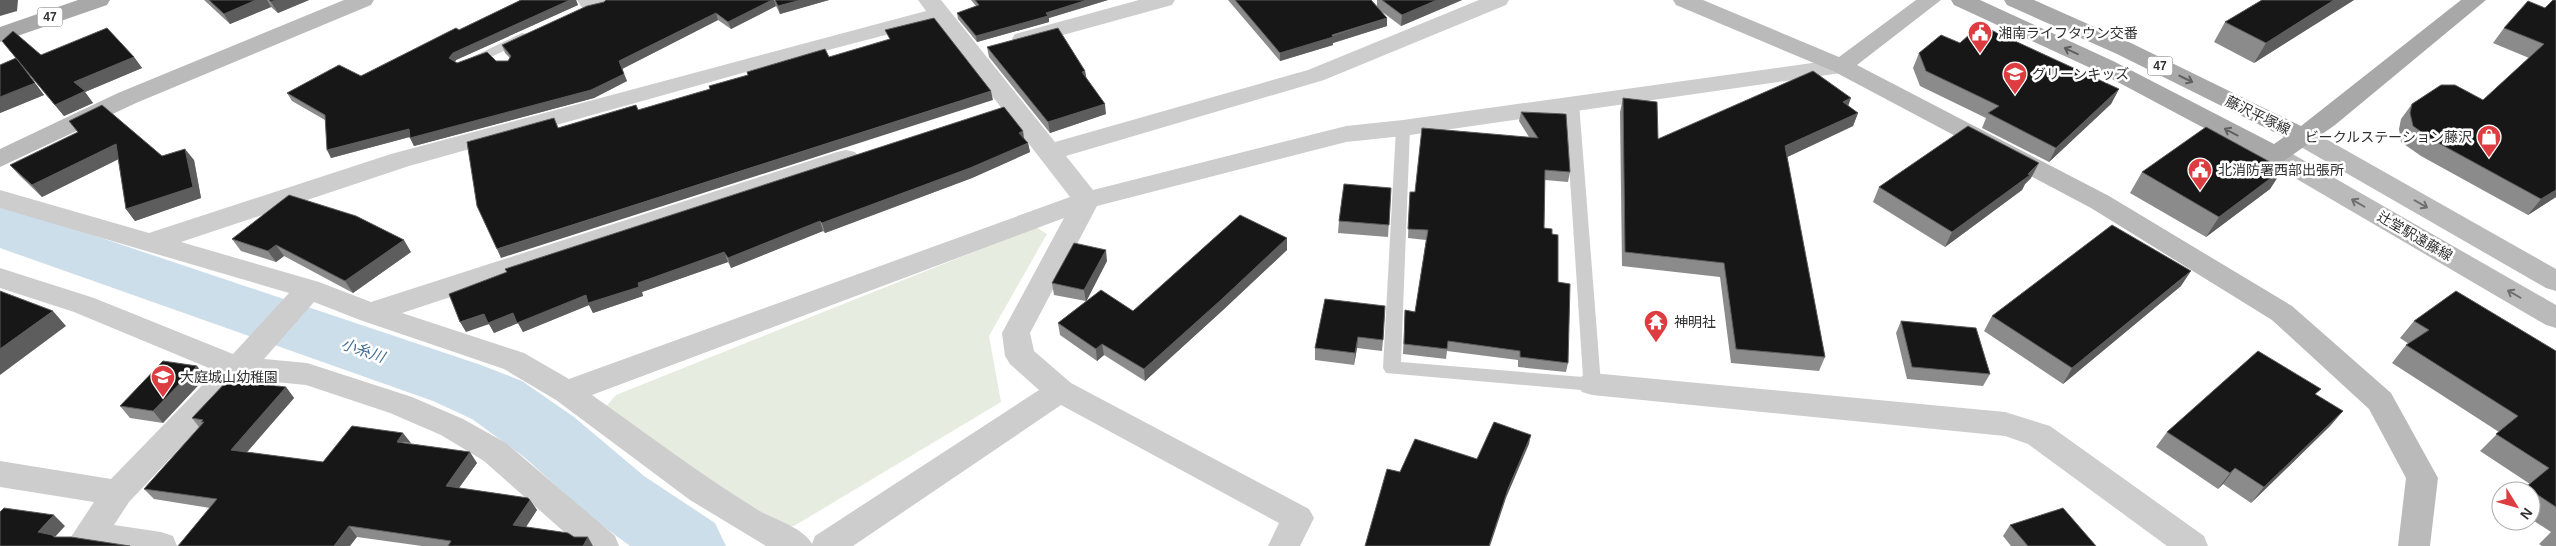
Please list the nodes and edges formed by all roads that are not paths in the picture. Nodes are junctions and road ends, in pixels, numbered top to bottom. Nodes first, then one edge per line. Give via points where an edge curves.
1 (99, 0) edge
2 (363, 0) edge
3 (1164, 0) edge
4 (1498, 0) edge
5 (1684, 0) edge
6 (1930, 0) edge
7 (1962, 0) edge
8 (2015, 0) edge
9 (2475, 0) edge
10 (934, 7) edge
11 (538, 30) edge
12 (0, 35) edge
13 (987, 49) junction
14 (494, 51) junction
15 (506, 64) edge
16 (462, 65) edge
17 (1841, 66) junction
18 (1572, 103) junction
19 (1012, 104) junction
20 (983, 114) edge
21 (1403, 128) junction
22 (2303, 137) junction
23 (870, 150) edge
24 (1050, 152) junction
25 (2274, 155) junction
26 (0, 159) edge
27 (0, 199) edge
28 (1087, 200) junction
29 (148, 243) junction
30 (0, 278) edge
31 (2556, 281) edge
32 (302, 297) junction
33 (370, 313) junction
34 (2556, 318) edge
35 (236, 368) junction
36 (1592, 384) junction
37 (1060, 391) junction
38 (567, 392) junction
39 (0, 474) edge
40 (118, 493) junction
41 (85, 541) edge
42 (162, 546) edge
43 (603, 546) edge
44 (796, 546) edge
45 (827, 546) edge
46 (1284, 546) edge
47 (2192, 546) edge
48 (2414, 546) edge

1 - 12 main road, 47
2 - 26 street via 127,98
3 - 13 street
4 - 24 street via 1316,75
5 - 17 street
6 - 17 street
25 -> 7 main road, 藤沢平塚線 / 47 via 2105,66
8 -> 22 main road, 藤沢平塚線 / 47 via 2125,49
9 - 22 main road, 藤沢平塚線
10 - 13 street
10 - 29 street via 763,60 400,160
11 - 14 lane
13 - 19 street
14 - 15 lane
14 - 16 lane
17 - 18 street
17 - 48 street via 2100,202 2282,313 2380,401 2422,478
18 - 21 street
18 - 36 lane
19 - 20 street
19 - 24 street
21 - 28 street via 1346,134
21 - 36 lane via 1392,368
22 - 25 main road
22 -> 31 street
23 - 33 street
24 - 28 street
34 -> 25 street, 辻堂駅遠藤線
27 - 29 street
28 - 37 street via 1016,333 1020,356
28 - 38 street
29 - 32 street
30 - 35 street via 84,305
32 - 33 street
32 - 35 street
33 - 38 street via 514,361
35 - 40 street
35 - 43 street via 307,374 401,405 452,426 495,452
36 - 47 street via 2005,424 2039,435
37 - 45 street
37 - 46 street via 1298,518
38 - 44 street via 701,491 754,525
39 - 40 street
40 - 41 street
41 - 42 street

